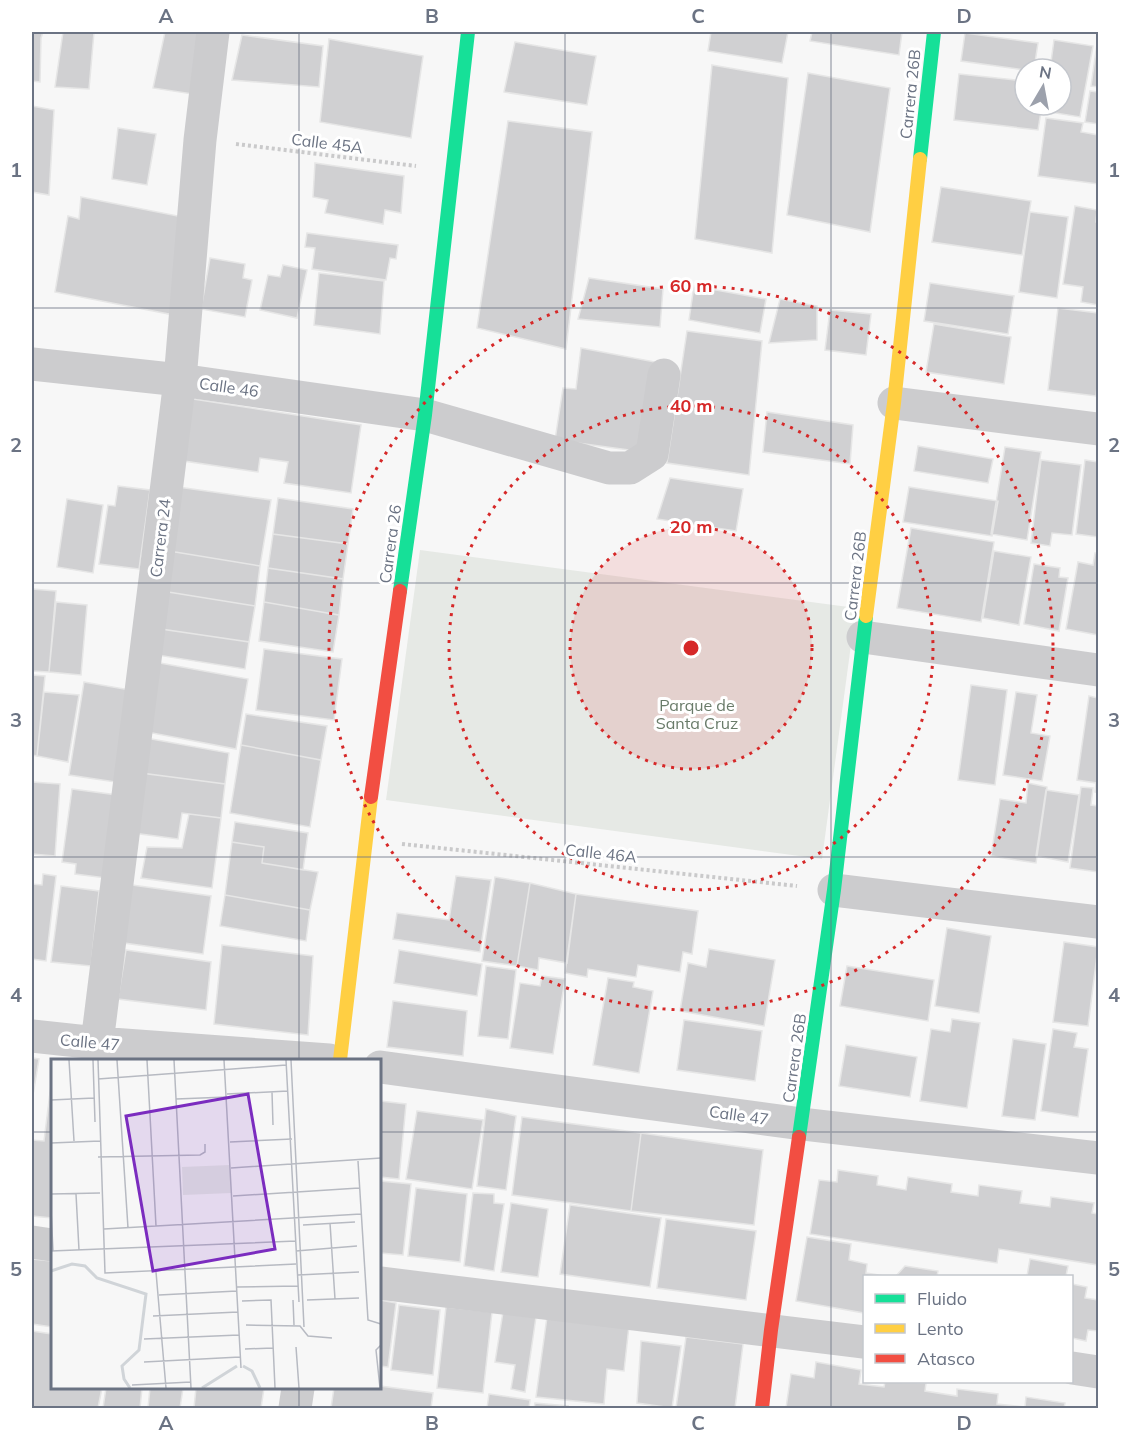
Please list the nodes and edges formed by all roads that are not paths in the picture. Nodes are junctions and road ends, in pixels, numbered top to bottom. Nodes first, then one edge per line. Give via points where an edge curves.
1 (213, 32) edge
2 (468, 32) edge
3 (934, 32) edge
4 (32, 364) edge
5 (664, 375) dead end
6 (180, 380) junction
7 (894, 403) junction
8 (425, 415) junction
9 (1098, 429) edge
10 (863, 637) junction
11 (1098, 670) edge
12 (834, 890) junction
13 (1098, 922) edge
14 (32, 1036) edge
15 (97, 1043) junction
16 (315, 1059) edge
17 (340, 1059) edge
18 (381, 1067) edge
19 (802, 1124) junction
20 (1098, 1158) edge
21 (32, 1242) edge
22 (51, 1245) edge
23 (381, 1282) edge
24 (771, 1330) junction
25 (863, 1342) edge
26 (1073, 1368) edge
27 (1098, 1372) edge
28 (298, 1389) edge
29 (295, 1408) edge
30 (762, 1408) edge

1 - 6 street, Carrera 24
2 - 8 street, Carrera 26
3 - 7 street, Carrera 26B
4 - 6 street, Calle 46
5 - 8 street, Calle 46 via 652,454 630,468 609,468
6 - 8 street, Calle 46
6 - 15 street, Carrera 24
7 - 9 street
7 - 10 street, Carrera 26B
8 - 17 street, Carrera 26 via 365,840
10 - 11 street
10 - 12 street, Carrera 26B
12 - 13 street
12 - 19 street, Carrera 26B
14 - 15 street, Calle 47
15 - 16 street, Calle 47
18 - 19 street, Calle 47
19 - 20 street, Calle 47
19 - 24 street, Carrera 26B
21 - 22 street
23 - 24 street
24 - 25 street
24 - 30 street, Carrera 26B
26 - 27 street
28 - 29 street

